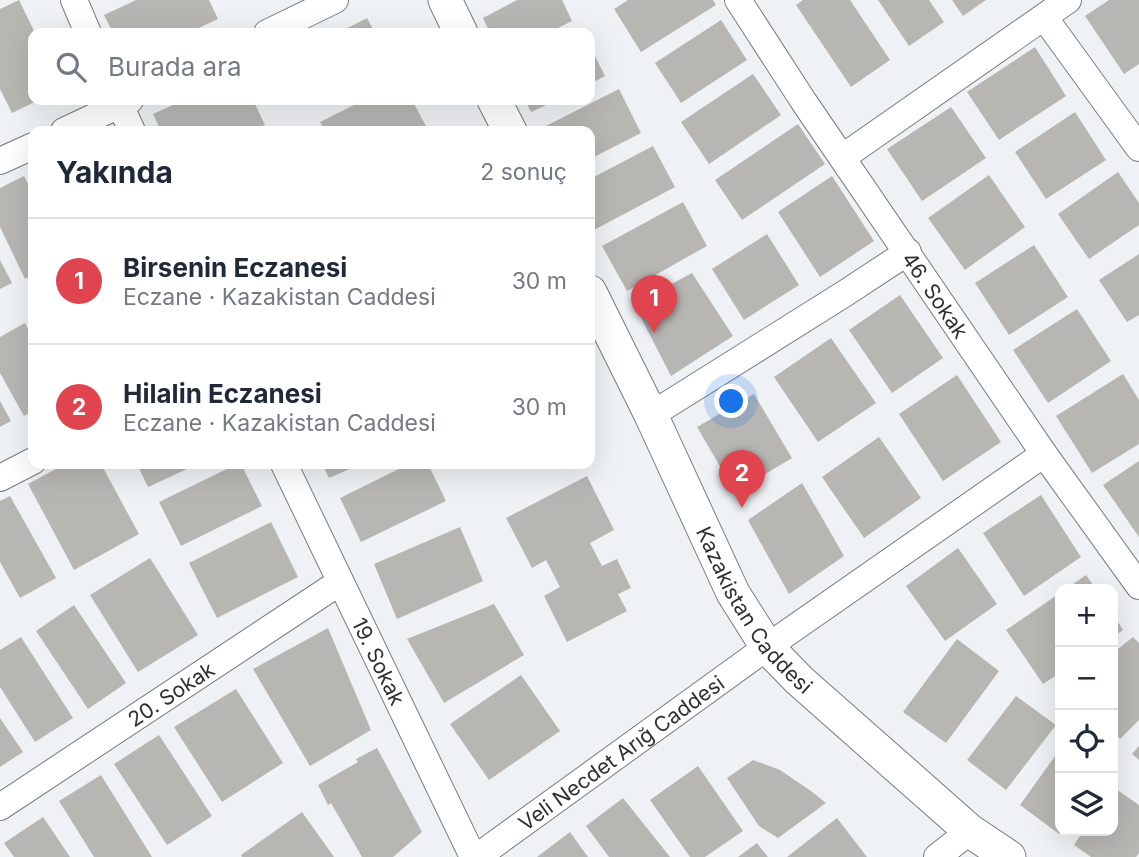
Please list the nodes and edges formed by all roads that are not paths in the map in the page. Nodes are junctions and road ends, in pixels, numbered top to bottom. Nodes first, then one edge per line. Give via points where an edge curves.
1 (74, 0) edge
2 (335, 0) edge
3 (445, 0) edge
4 (738, 0) edge
5 (1068, 0) edge
6 (1044, 17) junction
7 (86, 28) edge
8 (277, 28) edge
9 (459, 28) edge
10 (115, 105) edge
11 (124, 105) edge
12 (497, 105) edge
13 (74, 126) edge
14 (130, 126) edge
15 (507, 126) edge
16 (28, 147) edge
17 (1139, 148) edge
18 (843, 157) junction
19 (0, 161) edge
20 (908, 252) junction
21 (595, 302) edge
22 (651, 415) junction
23 (1044, 454) junction
24 (28, 464) edge
25 (286, 469) edge
26 (0, 478) edge
27 (340, 582) junction
28 (1139, 586) edge
29 (766, 648) junction
30 (0, 807) edge
31 (970, 831) junction
32 (475, 857) edge
33 (937, 857) edge
34 (1009, 857) edge

1 - 7 street
2 - 8 street
3 - 9 main road
4 - 18 street, 46. Sokak
5 - 6 street
6 - 17 street
6 - 18 street
10 - 13 street
11 - 14 street
12 - 15 main road
16 - 19 street
18 - 20 street, 46. Sokak
20 - 22 street
20 - 23 street, 46. Sokak
21 - 22 main road, Kazakistan Caddesi
22 - 29 main road, Kazakistan Caddesi via 733,593
23 - 28 street, 46. Sokak
23 - 29 street, Veli Necdet Arığ Caddesi
24 - 26 street
25 - 27 street, 19. Sokak
27 - 30 street, 20. Sokak
27 - 32 street, 19. Sokak
29 - 31 main road, Kazakistan Caddesi
29 - 32 street, Veli Necdet Arığ Caddesi
31 - 33 street
31 - 34 main road, Kazakistan Caddesi

